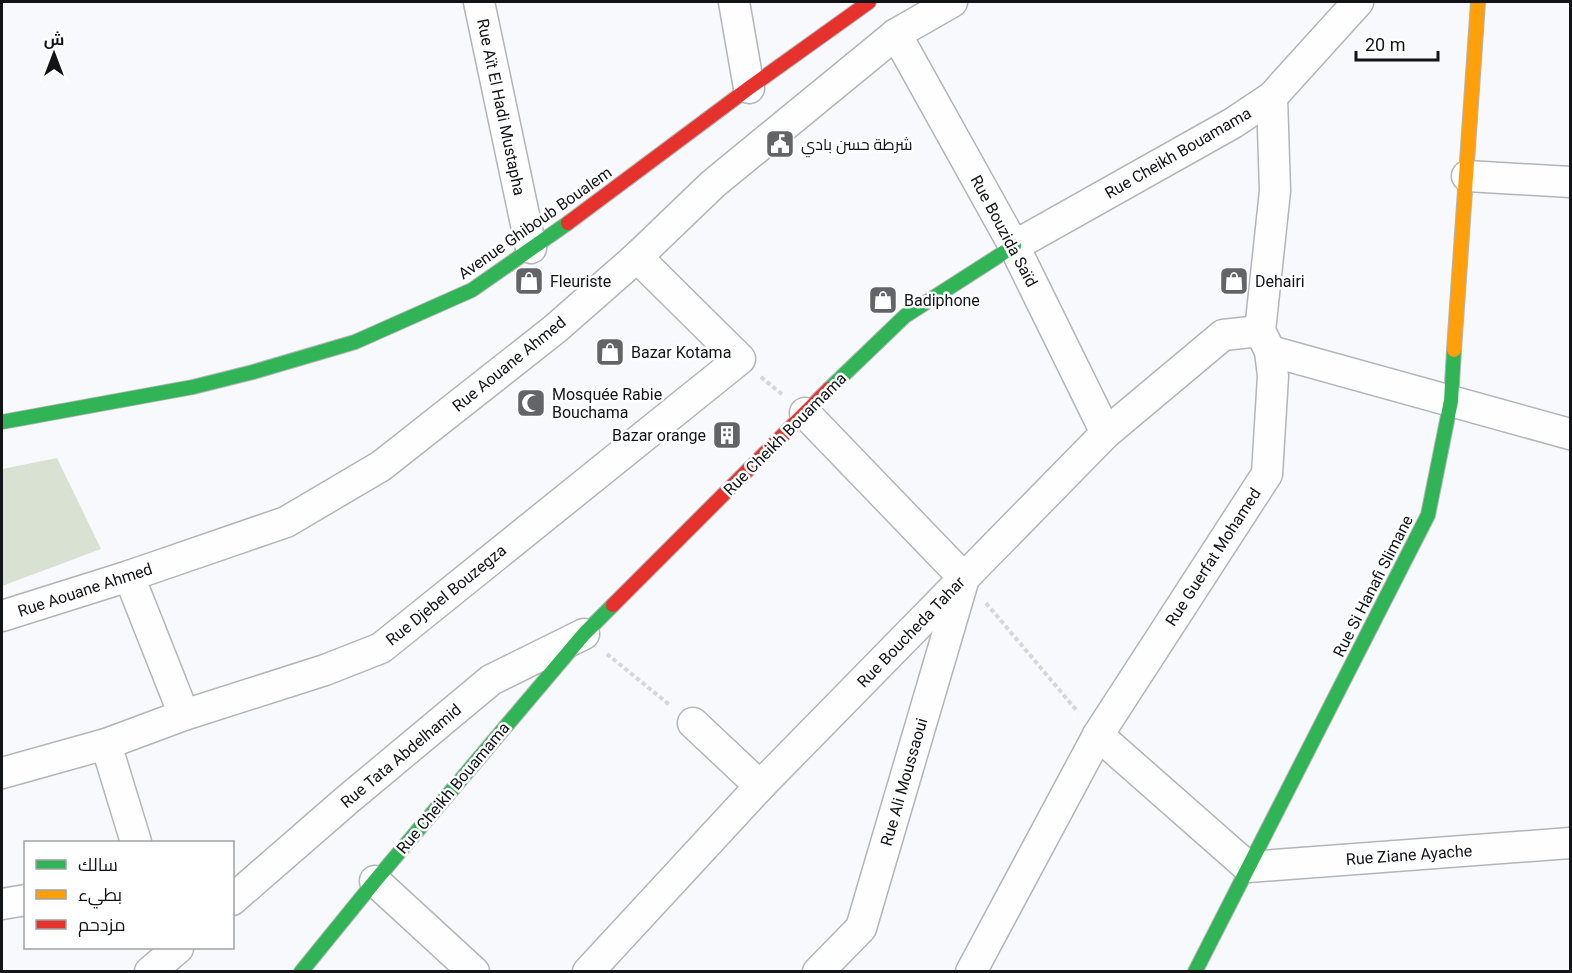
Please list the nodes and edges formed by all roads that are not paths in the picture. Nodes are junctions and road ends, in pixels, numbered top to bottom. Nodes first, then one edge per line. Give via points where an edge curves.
1 (478, 2) edge
2 (734, 2) edge
3 (869, 2) edge
4 (952, 2) edge
5 (1358, 2) edge
6 (1478, 2) edge
7 (896, 34) junction
8 (750, 88) junction
9 (1272, 97) junction
10 (1467, 176) junction
11 (1570, 182) edge
12 (1014, 246) junction
13 (531, 248) junction
14 (637, 257) junction
15 (1265, 341) junction
16 (1451, 401) junction
17 (805, 413) junction
18 (2, 422) edge
19 (1106, 433) junction
20 (1570, 443) edge
21 (129, 576) junction
22 (964, 578) junction
23 (2, 616) edge
24 (584, 634) junction
25 (184, 715) junction
26 (693, 723) road end
27 (1098, 735) junction
28 (106, 744) junction
29 (2, 773) edge
30 (760, 786) junction
31 (135, 841) edge
32 (1570, 843) edge
33 (1248, 867) junction
34 (375, 881) junction
35 (234, 898) edge
36 (24, 900) edge
37 (2, 904) edge
38 (175, 949) edge
39 (150, 972) edge
40 (301, 972) edge
41 (474, 972) edge
42 (588, 972) edge
43 (818, 972) edge
44 (971, 972) edge
45 (1195, 972) edge

1 - 13 street, Rue Aït El Hadi Mustapha
2 - 8 street
3 - 8 street, Avenue Ghiboub Boualem
4 - 7 street, Rue Aouane Ahmed
5 - 9 street, Rue Cheikh Bouamama
6 - 10 street, Rue Si Hanafi Slimane
7 - 12 street, Rue Bouzida Saïd
7 - 14 street, Rue Aouane Ahmed via 713,184
8 - 13 street, Avenue Ghiboub Boualem
9 - 12 street, Rue Cheikh Bouamama via 1233,123
9 - 15 street, Rue Guerfat Mohamed via 1275,191
10 - 11 street
10 - 16 street, Rue Si Hanafi Slimane
12 - 17 street, Rue Cheikh Bouamama via 905,316
12 - 19 street, Rue Bouzida Saïd
13 - 18 street, Avenue Ghiboub Boualem via 472,290 355,342 193,387
14 - 21 street, Rue Aouane Ahmed via 555,329 381,466 286,522
14 - 25 street, Rue Djebel Bouzegza via 740,359 381,648
15 - 16 street
15 - 19 street, Rue Boucheda Tahar via 1223,335
15 - 27 street, Rue Guerfat Mohamed via 1273,376 1267,474
16 - 20 street
16 - 33 street, Rue Si Hanafi Slimane via 1428,515
17 - 22 street
17 - 24 street, Rue Cheikh Bouamama
19 - 22 street, Rue Boucheda Tahar
21 - 23 street, Rue Aouane Ahmed
21 - 25 street
22 - 30 street, Rue Boucheda Tahar
22 - 43 street, Rue Ali Moussaoui via 861,928
24 - 34 street, Rue Cheikh Bouamama
24 - 35 street, Rue Tata Abdelhamid via 491,680
25 - 28 street, Rue Djebel Bouzegza
26 - 30 street
27 - 33 street
27 - 44 street, Rue Guerfat Mohamed
28 - 29 street, Rue Djebel Bouzegza
28 - 31 street
30 - 42 street, Rue Boucheda Tahar
32 - 33 street, Rue Ziane Ayache
33 - 45 street, Rue Si Hanafi Slimane
34 - 40 street, Rue Cheikh Bouamama
34 - 41 street
36 - 37 street
38 - 39 street

